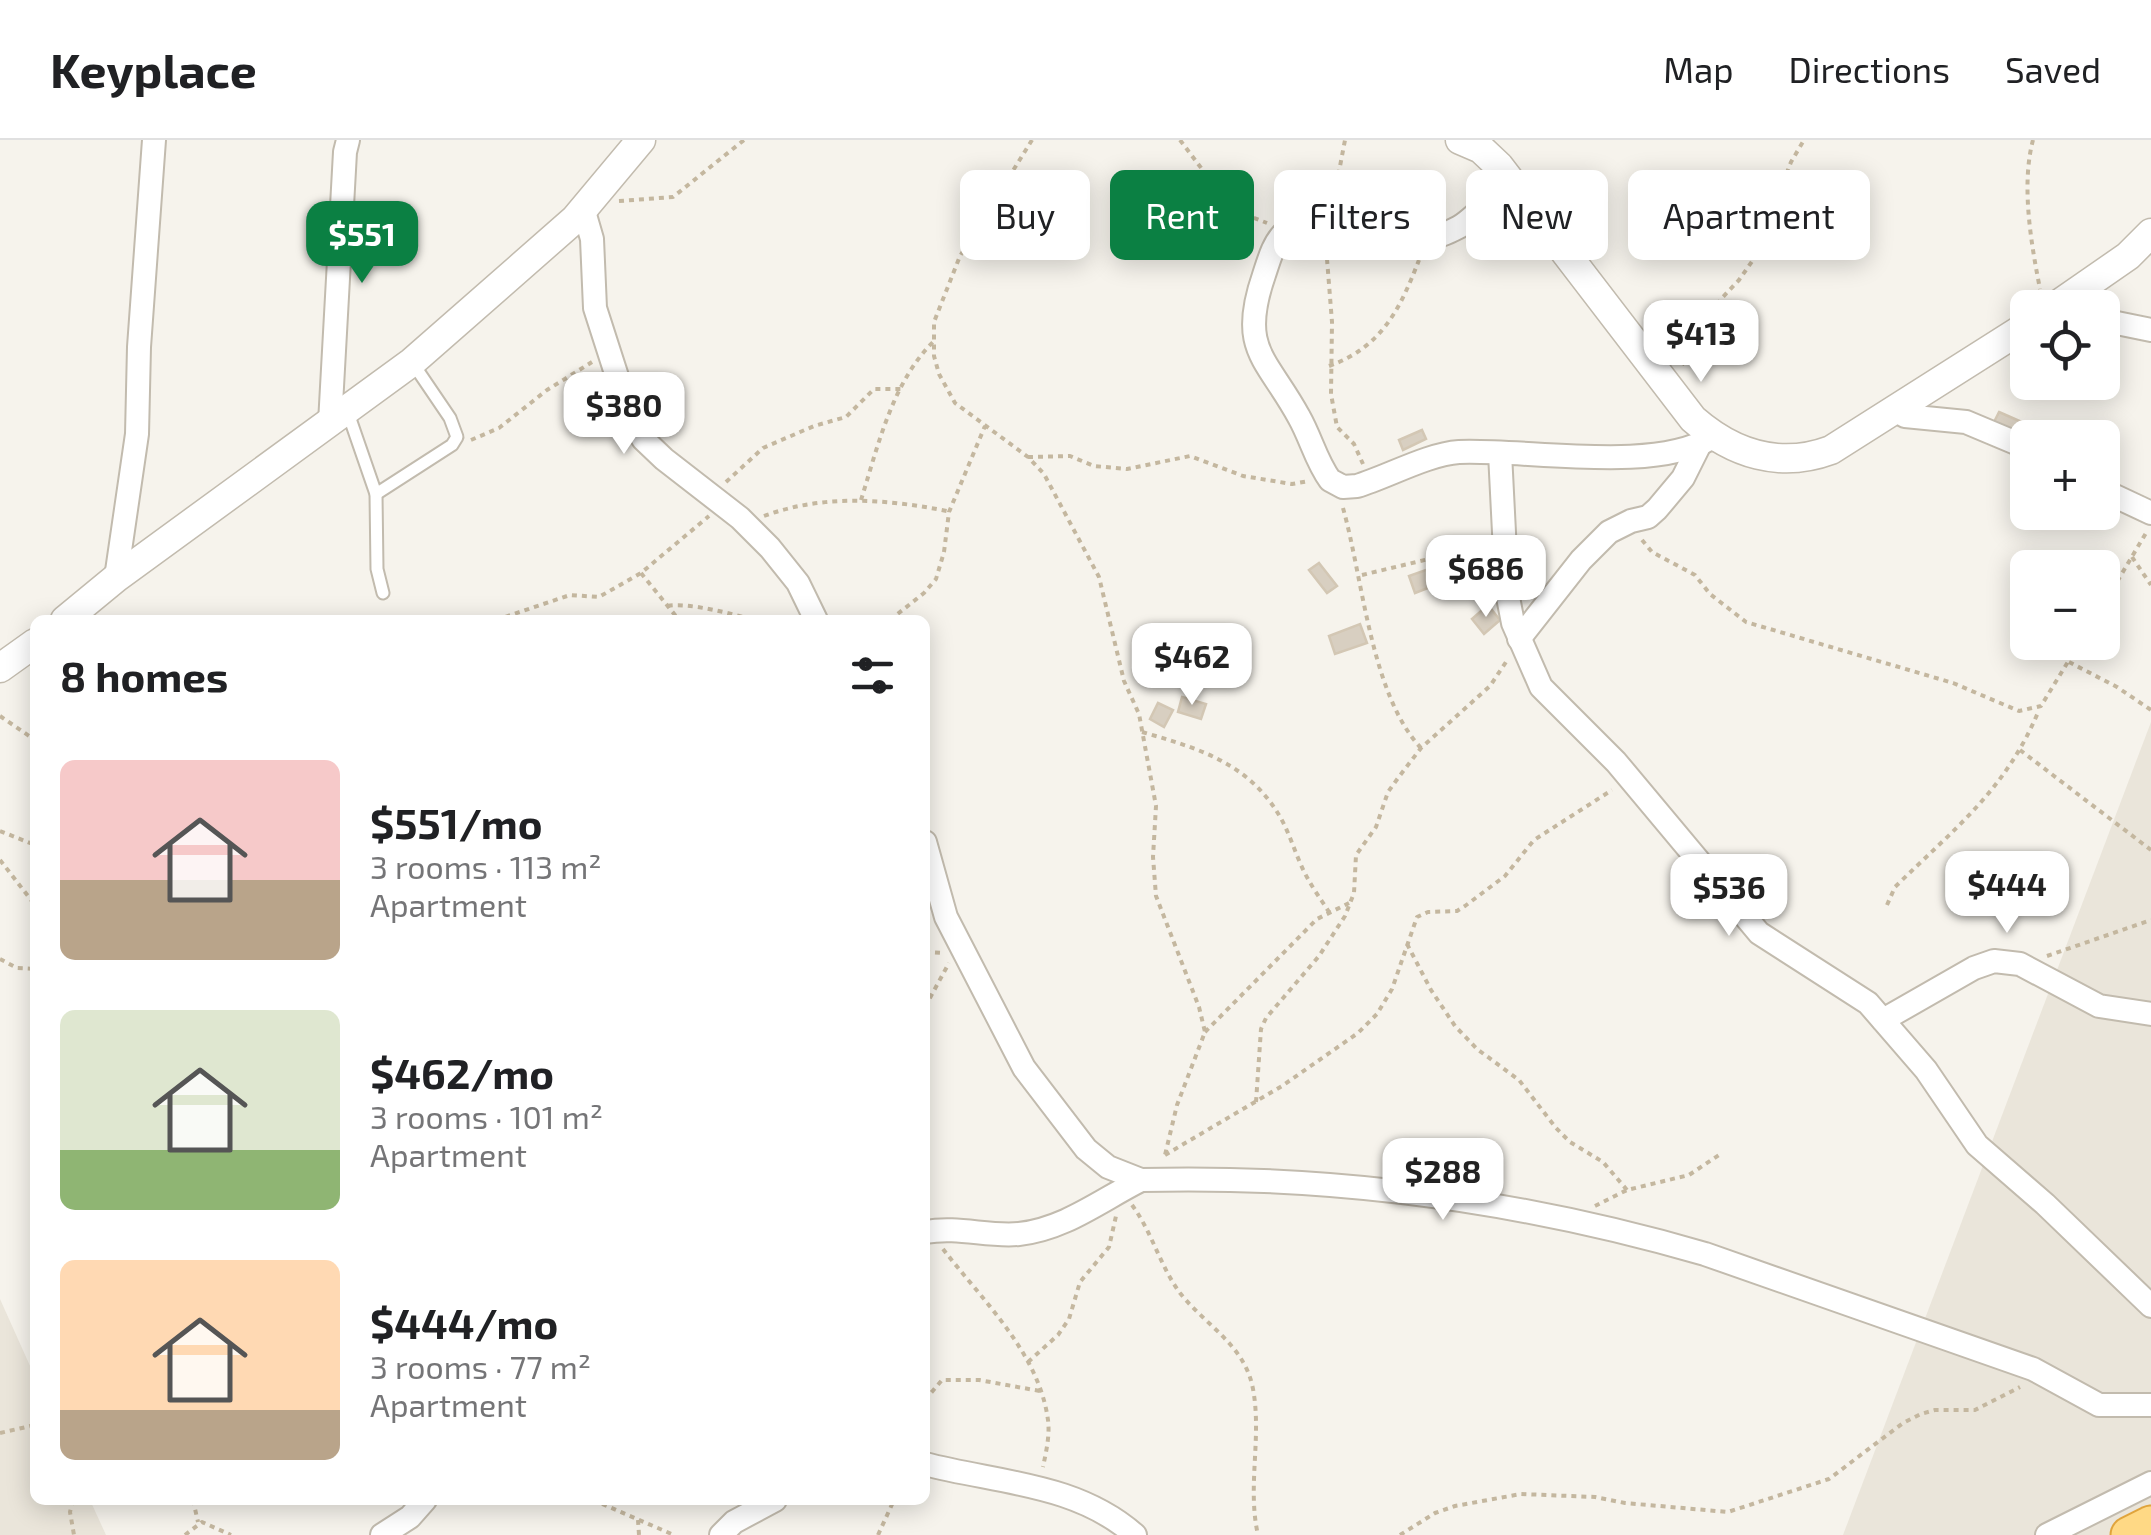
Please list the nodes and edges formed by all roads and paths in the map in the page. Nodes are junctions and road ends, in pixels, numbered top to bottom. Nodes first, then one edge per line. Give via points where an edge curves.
1 (154, 140) edge
2 (348, 140) edge
3 (641, 140) edge
4 (744, 140) edge
5 (1032, 140) edge
6 (1180, 140) edge
7 (1345, 140) edge
8 (1804, 140) edge
9 (2033, 140) edge
10 (1472, 142) edge
11 (1339, 170) edge
12 (1502, 170) edge
13 (585, 211) junction
14 (1274, 226) edge
15 (2151, 234) edge
16 (1274, 249) edge
17 (1328, 260) edge
18 (1418, 260) edge
19 (1570, 260) edge
20 (2045, 290) edge
21 (2065, 290) edge
22 (2120, 324) edge
23 (2151, 330) edge
24 (2010, 336) edge
25 (933, 342) junction
26 (609, 351) junction
27 (412, 362) junction
28 (1329, 366) junction
29 (901, 389) junction
30 (1669, 392) junction
31 (1895, 409) junction
32 (338, 417) junction
33 (985, 426) junction
34 (2010, 440) edge
35 (1712, 444) junction
36 (452, 446) junction
37 (1500, 453) junction
38 (1028, 457) junction
39 (1332, 480) junction
40 (1371, 482) junction
41 (376, 494) junction
42 (2120, 498) edge
43 (717, 500) junction
44 (861, 500) junction
45 (949, 512) junction
46 (2151, 513) edge
47 (1631, 520) junction
48 (746, 523) junction
49 (2151, 525) edge
50 (1505, 556) junction
51 (2132, 557) junction
52 (641, 572) junction
53 (1361, 576) junction
54 (2120, 577) edge
55 (116, 578) junction
56 (2151, 586) edge
57 (383, 593) dead end
58 (668, 606) junction
59 (71, 615) edge
60 (511, 615) edge
61 (675, 615) edge
62 (738, 615) edge
63 (814, 615) edge
64 (896, 615) edge
65 (1519, 638) junction
66 (2068, 662) joint
67 (2041, 706) junction
68 (2151, 710) edge
69 (0, 716) edge
70 (1142, 732) junction
71 (30, 737) edge
72 (1421, 748) junction
73 (2020, 750) junction
74 (1630, 778) junction
75 (0, 831) edge
76 (30, 843) edge
77 (2151, 850) edge
78 (0, 860) edge
79 (930, 860) edge
80 (30, 899) edge
81 (1351, 902) junction
82 (1887, 905) dead end
83 (1329, 912) junction
84 (2151, 920) edge
85 (1408, 944) junction
86 (954, 954) dead end
87 (0, 959) edge
88 (2020, 964) junction
89 (30, 969) edge
90 (930, 997) edge
91 (2151, 1014) edge
92 (1883, 1020) junction
93 (1205, 1032) junction
94 (1256, 1102) junction
95 (1719, 1156) dead end
96 (1129, 1186) junction
97 (1627, 1190) junction
98 (1569, 1220) junction
99 (930, 1232) edge
100 (930, 1236) edge
101 (2151, 1306) edge
102 (1028, 1362) junction
103 (2041, 1374) junction
104 (1042, 1391) junction
105 (930, 1394) edge
106 (2151, 1406) edge
107 (30, 1425) edge
108 (0, 1433) edge
109 (930, 1465) edge
110 (2149, 1479) edge
111 (1040, 1486) junction
112 (72, 1505) edge
113 (195, 1505) edge
114 (421, 1505) edge
115 (606, 1505) edge
116 (766, 1505) edge
117 (892, 1505) edge
118 (638, 1519) junction
119 (198, 1522) junction
120 (2151, 1524) edge
121 (722, 1534) edge
122 (74, 1535) edge
123 (185, 1535) edge
124 (231, 1535) edge
125 (382, 1535) edge
126 (639, 1535) edge
127 (674, 1535) edge
128 (698, 1535) edge
129 (878, 1535) edge
130 (1135, 1535) edge
131 (1258, 1535) edge
132 (1400, 1535) edge
133 (2047, 1535) edge
134 (2129, 1535) edge

1 - 55 street via 137,434
2 - 32 street
3 - 13 street
4 - 13 path via 673,197
5 - 25 path via 960,256 934,322
6 - 14 path via 1233,210
7 - 11 path
8 - 30 path via 1752,260 1700,330
9 - 20 path via 2028,186
10 - 12 street
13 - 26 street via 596,308
13 - 27 street
15 - 21 street via 2128,256
16 - 39 street via 1253,320 1256,346
17 - 28 path
18 - 28 path via 1394,316 1368,346
19 - 30 street
22 - 23 street
24 - 31 street
25 - 29 path
25 - 33 path via 939,374 955,403
26 - 36 path via 498,428
26 - 43 street via 643,439
27 - 32 street
27 - 36 lane via 450,418
28 - 40 path via 1337,427 1354,444
29 - 43 path via 878,387 846,417 763,448
29 - 44 path
30 - 35 street
31 - 34 street via 1978,426
31 - 35 street via 1810,458 1760,457
32 - 41 lane
32 - 55 street
33 - 38 path
33 - 45 path
35 - 37 street via 1634,456
35 - 47 street via 1648,517
36 - 41 lane
37 - 40 street via 1454,452
37 - 50 street
38 - 39 path via 1070,456 1127,469 1190,456 1244,476 1292,484
38 - 70 path via 1044,474 1099,578
39 - 40 street via 1348,487
39 - 53 path
41 - 57 lane
42 - 46 street
43 - 48 street
43 - 52 path
44 - 45 path
44 - 48 path via 786,508
45 - 64 path via 936,579
47 - 65 street via 1581,560
47 - 67 path via 1652,552 1695,574 1746,622 1953,683 2019,711
48 - 63 street via 798,583
49 - 51 path
50 - 53 path via 1433,558
50 - 65 street
51 - 54 path
51 - 56 path
52 - 58 path
52 - 60 path via 598,597 570,595
53 - 72 path via 1389,695
55 - 59 street
58 - 61 path
58 - 62 path
65 - 72 path via 1490,686
65 - 74 street via 1540,686
66 - 67 path
66 - 68 path
67 - 73 path
69 - 71 path
70 - 83 path via 1201,749 1262,792
70 - 93 path via 1156,806 1156,896
72 - 81 path via 1388,792 1356,856
73 - 77 path
73 - 82 path via 1991,796 1895,886
74 - 85 path via 1534,840 1505,876 1466,906 1417,917
74 - 92 street via 1759,933 1854,992
75 - 76 path
78 - 80 path
79 - 96 street via 946,917 1024,1068 1086,1150
81 - 83 path
81 - 94 path via 1319,956 1266,1018
83 - 93 path
84 - 88 path
85 - 94 path via 1376,1014 1324,1059
85 - 97 path via 1456,1026
86 - 90 path
87 - 89 path
88 - 91 street via 2099,1006
88 - 92 street via 1994,961 1974,968
92 - 101 street via 1978,1145
93 - 94 path via 1166,1155
95 - 97 path via 1689,1175
96 - 98 street via 1227,1177 1417,1193
96 - 99 street via 1072,1219 1024,1233
96 - 102 path via 1109,1247 1080,1282 1070,1319
96 - 131 path via 1180,1293 1245,1364 1256,1422
97 - 98 path
98 - 103 street via 1705,1254
100 - 102 path
102 - 104 path
103 - 106 street via 2099,1406
103 - 132 path via 1975,1410 1921,1414 1829,1479 1728,1512 1522,1494 1435,1513
104 - 105 path via 942,1380
104 - 111 path via 1048,1434
107 - 108 path
109 - 111 street
110 - 133 street
111 - 130 street via 1119,1521
112 - 122 path
113 - 119 path
114 - 125 street
115 - 118 path
116 - 121 street
117 - 129 path
118 - 126 path
118 - 127 path
119 - 123 path
119 - 124 path
120 - 134 highway
121 - 128 street

